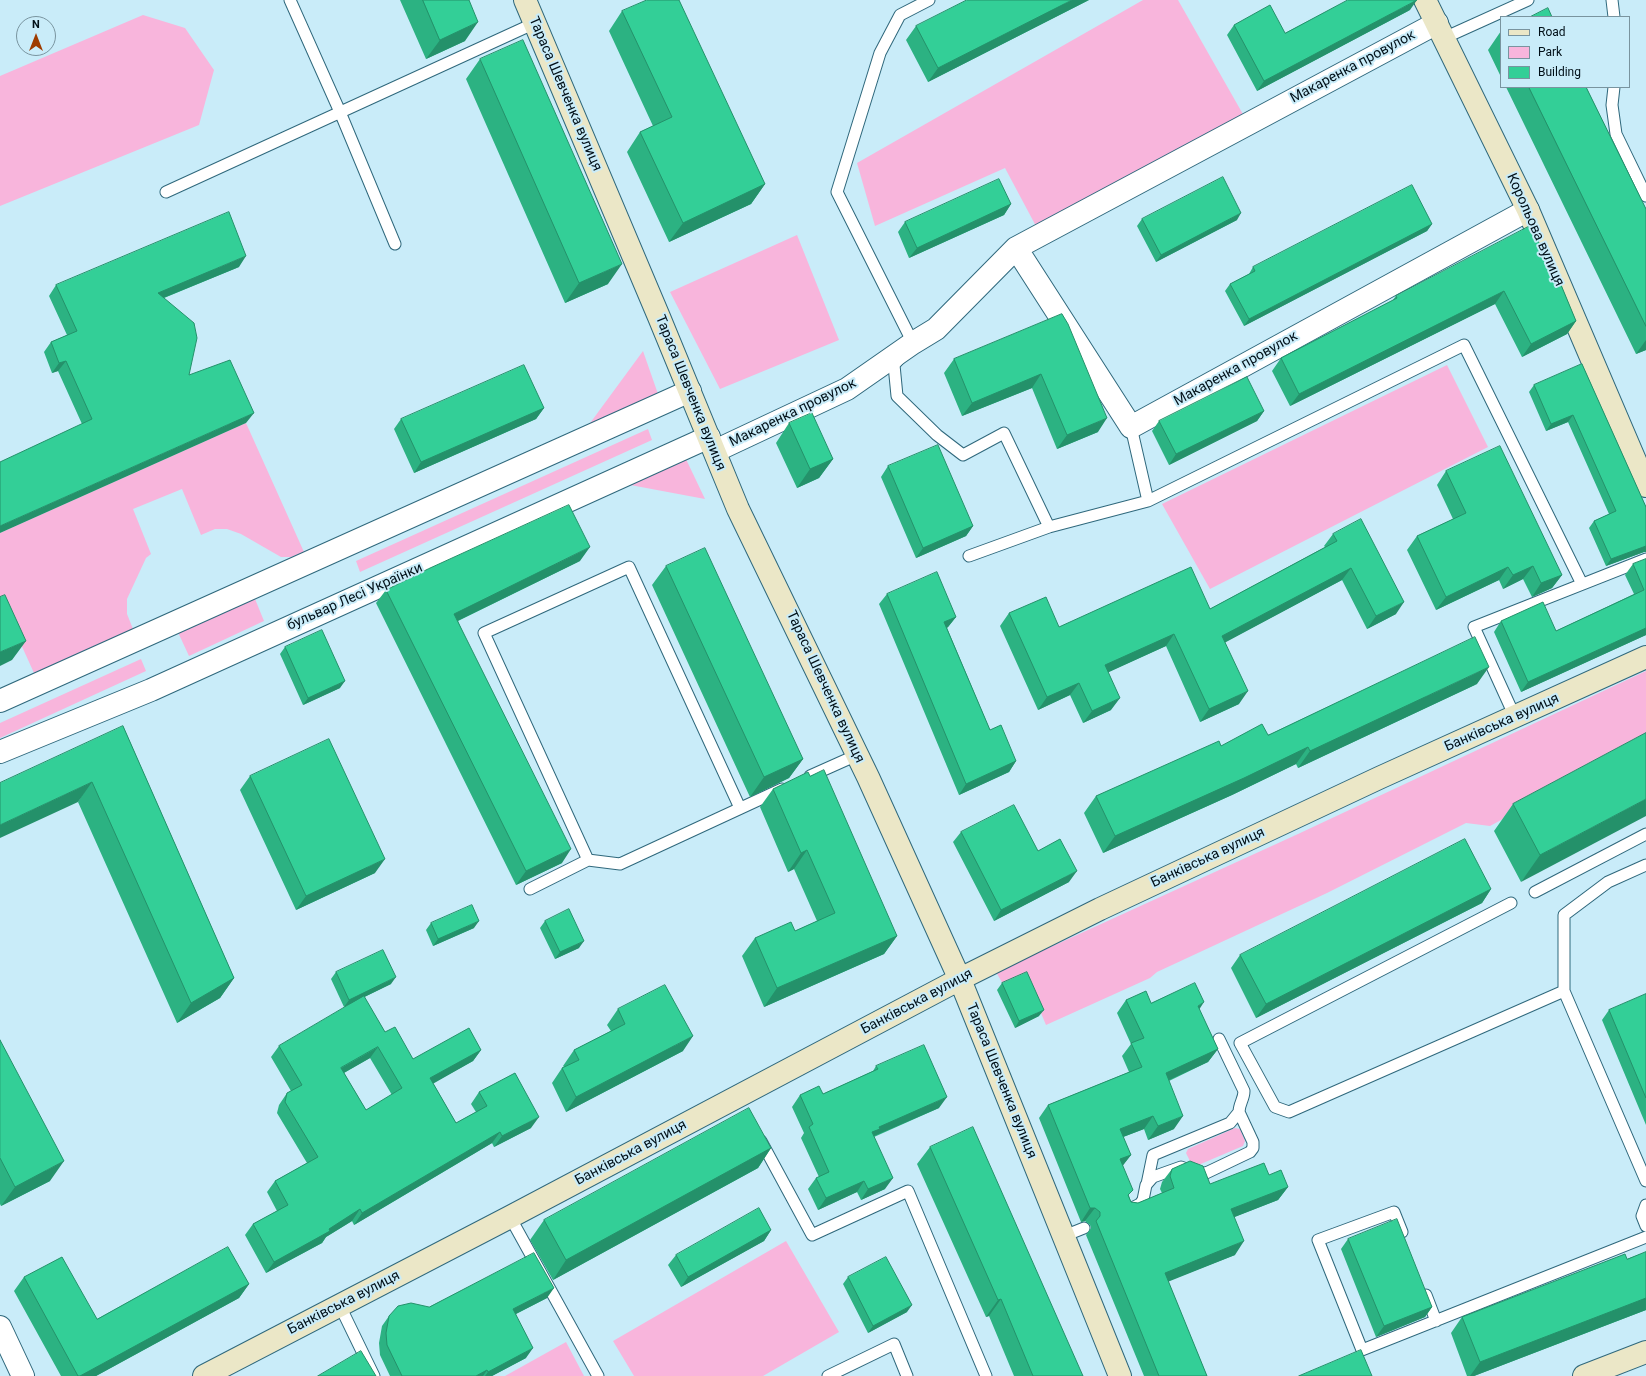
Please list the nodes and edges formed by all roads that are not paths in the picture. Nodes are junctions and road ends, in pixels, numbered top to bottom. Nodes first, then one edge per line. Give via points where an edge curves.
1 (290, 0) edge
2 (526, 0) edge
3 (929, 0) edge
4 (1425, 0) edge
5 (1528, 0) edge
6 (1612, 0) edge
7 (1614, 16) edge
8 (535, 23) junction
9 (1440, 30) junction
10 (1614, 88) edge
11 (340, 112) junction
12 (166, 192) dead end
13 (1646, 196) edge
14 (1528, 210) junction
15 (395, 244) dead end
16 (1016, 248) junction
17 (913, 343) junction
18 (690, 391) junction
19 (1131, 427) junction
20 (712, 444) junction
21 (1646, 486) edge
22 (1148, 501) junction
23 (1049, 527) junction
24 (969, 556) dead end
25 (1646, 559) edge
26 (1582, 584) junction
27 (1646, 657) edge
28 (0, 701) edge
29 (1515, 717) junction
30 (0, 752) edge
31 (857, 755) junction
32 (740, 808) junction
33 (1646, 834) edge
34 (588, 860) junction
35 (1646, 865) edge
36 (530, 889) edge
37 (1535, 892) edge
38 (1511, 903) dead end
39 (960, 979) junction
40 (1564, 991) junction
41 (1219, 1039) dead end
42 (1239, 1112) junction
43 (756, 1131) edge
44 (1646, 1182) edge
45 (1146, 1185) junction
46 (1646, 1205) edge
47 (1126, 1210) edge
48 (510, 1217) junction
49 (1646, 1226) edge
50 (1084, 1228) dead end
51 (1064, 1236) junction
52 (1646, 1237) edge
53 (1405, 1241) edge
54 (1422, 1284) edge
55 (340, 1306) junction
56 (1436, 1321) junction
57 (0, 1327) edge
58 (1646, 1352) edge
59 (23, 1376) edge
60 (204, 1376) edge
61 (374, 1376) edge
62 (598, 1376) edge
63 (828, 1376) edge
64 (907, 1376) edge
65 (986, 1376) edge
66 (1120, 1376) edge
67 (1584, 1376) edge

1 - 11 lane
2 - 8 street, Тараса Шевченка вулиця
3 - 17 lane via 900,15 880,53 837,192
4 - 9 street, Корольова вулиця
5 - 9 lane
6 - 7 lane
8 - 11 lane
8 - 18 street, Тараса Шевченка вулиця
9 - 14 street, Корольова вулиця
9 - 16 street, Макаренка провулок
10 - 13 lane via 1612,105 1616,134
11 - 12 lane
11 - 15 lane
14 - 19 street, Макаренка провулок
14 - 21 street, Корольова вулиця
16 - 17 street, Макаренка провулок via 936,328
16 - 19 street
17 - 20 street, Макаренка провулок via 847,389
17 - 23 lane via 894,365 897,396 937,435 963,455 1004,433
18 - 20 street, Тараса Шевченка вулиця
18 - 28 street
19 - 22 lane
20 - 30 street, бульвар Лесі Українки via 151,690
20 - 31 street, Тараса Шевченка вулиця via 738,509
22 - 23 lane
22 - 26 lane via 1464,345
23 - 24 lane
25 - 26 lane
26 - 29 lane via 1474,627
27 - 29 street, Банківська вулиця
29 - 39 street, Банківська вулиця via 1107,906
31 - 32 lane
31 - 39 street, Тараса Шевченка вулиця
32 - 34 lane via 620,864
32 - 34 lane via 629,566 484,633
33 - 37 lane
34 - 36 lane
35 - 40 lane via 1608,882 1564,915
38 - 40 lane via 1240,1043 1275,1107 1289,1112
39 - 48 street, Банківська вулиця via 739,1100
39 - 51 street, Тараса Шевченка вулиця
40 - 44 lane
41 - 42 lane via 1244,1091
42 - 45 lane via 1230,1123 1153,1155
42 - 45 lane via 1253,1142 1250,1152 1206,1173 1181,1167 1173,1169 1153,1177
43 - 65 lane via 812,1235 908,1190
45 - 47 lane via 1140,1204
46 - 49 lane via 1642,1216
48 - 55 street, Банківська вулиця
48 - 62 lane
50 - 51 lane
51 - 66 street, Тараса Шевченка вулиця
52 - 56 lane
53 - 56 lane via 1394,1212 1318,1240 1362,1350
54 - 56 lane
55 - 60 street, Банківська вулиця
55 - 61 lane
57 - 59 street
58 - 67 street
63 - 64 lane via 894,1344

